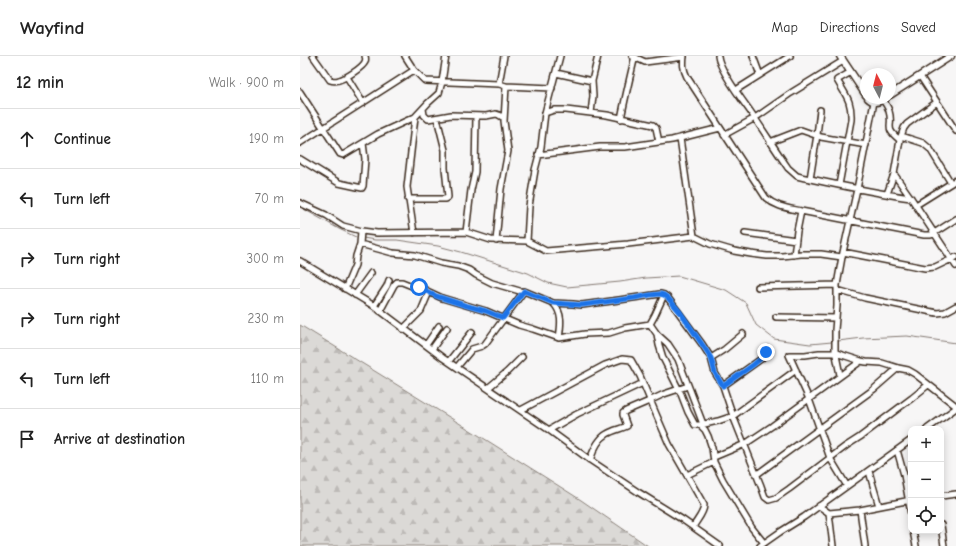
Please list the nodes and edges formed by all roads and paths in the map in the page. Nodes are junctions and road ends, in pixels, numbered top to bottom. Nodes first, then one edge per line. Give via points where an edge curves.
1 (313, 56) edge
2 (365, 56) edge
3 (405, 56) edge
4 (446, 56) edge
5 (504, 56) edge
6 (560, 56) edge
7 (598, 56) edge
8 (633, 56) edge
9 (718, 56) edge
10 (753, 56) edge
11 (790, 56) edge
12 (951, 56) edge
13 (684, 57) edge
14 (842, 58) edge
15 (410, 59) edge
16 (414, 70) junction
17 (851, 72) junction
18 (556, 73) junction
19 (760, 75) junction
20 (920, 76) junction
21 (347, 77) junction
22 (592, 81) junction
23 (442, 82) junction
24 (499, 84) junction
25 (506, 86) junction
26 (860, 86) edge
27 (552, 88) junction
28 (736, 90) junction
29 (896, 91) edge
30 (300, 92) edge
31 (937, 102) junction
32 (362, 103) junction
33 (874, 104) edge
34 (887, 104) edge
35 (423, 109) junction
36 (820, 110) dead end
37 (545, 113) junction
38 (591, 113) junction
39 (476, 116) junction
40 (415, 117) junction
41 (437, 118) junction
42 (504, 118) junction
43 (754, 118) junction
44 (621, 119) junction
45 (322, 128) junction
46 (720, 128) junction
47 (956, 131) edge
48 (724, 135) junction
49 (817, 135) junction
50 (680, 138) junction
51 (900, 138) junction
52 (848, 141) junction
53 (658, 142) junction
54 (770, 142) junction
55 (300, 143) edge
56 (363, 143) junction
57 (866, 145) junction
58 (538, 155) junction
59 (300, 159) edge
60 (894, 174) junction
61 (810, 179) junction
62 (956, 180) edge
63 (951, 183) junction
64 (840, 185) junction
65 (857, 189) junction
66 (887, 194) junction
67 (911, 198) junction
68 (408, 199) junction
69 (300, 203) edge
70 (916, 205) junction
71 (801, 211) junction
72 (956, 219) edge
73 (850, 220) junction
74 (466, 232) junction
75 (414, 233) junction
76 (745, 233) dead end
77 (934, 233) junction
78 (694, 236) junction
79 (361, 237) junction
80 (796, 240) junction
81 (496, 241) junction
82 (527, 241) junction
83 (842, 254) junction
84 (794, 255) junction
85 (954, 259) edge
86 (300, 261) edge
87 (956, 266) edge
88 (371, 273) dead end
89 (389, 280) dead end
90 (758, 287) dead end
91 (837, 288) junction
92 (345, 289) junction
93 (430, 292) junction
94 (522, 292) junction
95 (355, 295) junction
96 (664, 295) junction
97 (553, 303) junction
98 (374, 306) junction
99 (956, 306) edge
100 (380, 311) junction
101 (776, 317) dead end
102 (503, 318) junction
103 (836, 318) junction
104 (650, 324) junction
105 (440, 326) dead end
106 (403, 328) junction
107 (446, 328) dead end
108 (472, 332) dead end
109 (657, 334) junction
110 (743, 334) dead end
111 (559, 338) junction
112 (426, 345) junction
113 (432, 349) junction
114 (768, 349) dead end
115 (836, 353) junction
116 (522, 357) dead end
117 (711, 358) junction
118 (449, 361) junction
119 (861, 361) junction
120 (457, 367) junction
121 (898, 368) junction
122 (796, 370) junction
123 (840, 375) junction
124 (643, 383) junction
125 (928, 384) junction
126 (688, 386) junction
127 (723, 386) junction
128 (488, 388) junction
129 (678, 389) junction
130 (809, 399) junction
131 (650, 400) junction
132 (956, 408) edge
133 (521, 410) junction
134 (733, 416) junction
135 (701, 425) junction
136 (931, 426) edge
137 (819, 429) junction
138 (549, 430) junction
139 (908, 442) edge
140 (744, 444) junction
141 (897, 450) junction
142 (830, 458) junction
143 (714, 459) junction
144 (590, 460) junction
145 (869, 471) junction
146 (687, 475) junction
147 (756, 475) junction
148 (847, 486) junction
149 (956, 494) edge
150 (944, 496) edge
151 (909, 498) edge
152 (908, 501) edge
153 (819, 506) junction
154 (879, 506) junction
155 (860, 510) junction
156 (829, 513) junction
157 (693, 527) junction
158 (914, 534) edge
159 (942, 534) edge
160 (762, 545) edge
161 (720, 546) edge
162 (833, 546) edge
163 (865, 546) edge
164 (916, 546) edge
165 (944, 546) edge

1 - 21 street via 330,80
2 - 21 street via 365,64
3 - 15 street
4 - 23 street
5 - 24 street
6 - 18 street
7 - 22 street
8 - 13 street via 645,62
8 - 44 street
9 - 28 street via 722,68
10 - 19 street
11 - 19 street
12 - 20 main road
13 - 46 street via 683,70
14 - 17 main road
14 - 43 street
15 - 16 street
16 - 23 street via 425,81
16 - 32 street
17 - 26 main road
17 - 52 street via 837,80 850,101 852,110
18 - 22 street
18 - 27 street
19 - 28 street
20 - 29 main road
20 - 31 street
21 - 32 street
22 - 38 street
23 - 24 street
23 - 35 street via 437,96
24 - 25 street
25 - 27 street
25 - 42 street
27 - 37 street
28 - 43 street
30 - 45 street
31 - 47 street
31 - 51 street via 907,124
32 - 45 street
33 - 57 street
34 - 51 street via 891,132
35 - 40 street
35 - 41 street via 428,119
36 - 49 street
37 - 38 street via 559,109
37 - 58 street
38 - 44 street
39 - 41 street via 451,115
39 - 42 street via 496,114
39 - 74 street via 475,172
40 - 56 street
40 - 68 street via 407,187
41 - 68 street via 445,150 448,197
42 - 81 street via 508,151
43 - 48 street
43 - 54 street
44 - 53 street via 653,125 656,128
45 - 55 street
45 - 56 street via 341,155
46 - 48 street
46 - 50 street
48 - 71 street via 766,198 772,203
49 - 52 street
49 - 54 street via 799,130
49 - 61 street
50 - 53 street
50 - 78 street
51 - 60 street
51 - 63 street via 923,143 930,149
52 - 57 street
52 - 64 street
53 - 58 street
54 - 61 street via 791,171 797,176
56 - 59 street via 365,159 362,188 339,183
57 - 65 street
58 - 82 street via 529,206
60 - 66 street
60 - 67 street
61 - 64 street
62 - 63 street
63 - 70 street
64 - 65 street
65 - 66 street
65 - 73 street
66 - 67 street
67 - 70 street
68 - 75 street
69 - 79 street via 326,215
70 - 77 street
71 - 73 street
71 - 80 street
72 - 77 street
73 - 77 street via 920,235
73 - 83 street
74 - 75 street
74 - 81 street
75 - 79 street via 377,233
76 - 80 street
77 - 85 street
78 - 82 street via 546,251
78 - 84 street via 704,242 734,251 767,256
79 - 92 street via 355,265
79 - 94 street via 393,253 415,255 458,266 492,283
80 - 84 street
81 - 82 street
83 - 84 street
83 - 85 street via 925,268 935,267
83 - 91 street
85 - 87 street
86 - 92 street
88 - 95 street
89 - 98 street
90 - 91 street
91 - 99 street via 870,299 937,313
91 - 103 street
92 - 95 street
93 - 100 street via 397,282
93 - 102 street
93 - 106 street via 421,311
94 - 97 street
94 - 102 street
95 - 98 street
96 - 97 street via 582,305
96 - 104 street
96 - 117 street via 680,312
97 - 111 street via 560,316
98 - 100 street
100 - 106 street
101 - 103 street
102 - 111 street via 519,326
102 - 120 street via 485,344 472,349
103 - 115 street
104 - 109 street
104 - 111 street via 609,333
105 - 112 street
106 - 112 street
107 - 113 street
108 - 118 street
109 - 126 street via 678,359
109 - 129 street via 663,358
110 - 117 street
112 - 113 street
113 - 118 street
114 - 127 street via 764,356
115 - 119 street
115 - 122 street via 789,355
115 - 123 street
116 - 128 street
117 - 127 street via 715,373
118 - 120 street
119 - 121 street
119 - 123 street
120 - 128 street
121 - 125 street via 908,370
121 - 137 street
122 - 130 street
122 - 134 street
123 - 130 street
124 - 131 street
124 - 133 street via 633,363 628,359 622,359 605,365
124 - 138 street
125 - 132 street
125 - 142 street
126 - 129 street
126 - 135 street
127 - 134 street
128 - 133 street
129 - 131 street
129 - 135 street via 693,424
130 - 137 street
130 - 140 street
131 - 144 street via 624,412 627,426 603,436
131 - 146 street
132 - 136 street
133 - 138 street
134 - 135 street
134 - 140 street
135 - 143 street via 708,436
137 - 142 street
137 - 147 street
138 - 144 street
139 - 141 street
140 - 143 street
140 - 147 street
141 - 145 street
141 - 151 street
142 - 147 street via 771,500 765,497
142 - 148 street
143 - 146 street
143 - 160 street via 723,480
144 - 157 street
145 - 148 street
145 - 154 street
146 - 157 street via 704,505 703,512
148 - 153 street
149 - 150 street
152 - 154 street
153 - 156 street
153 - 160 street
154 - 155 street
155 - 156 street
155 - 163 street
156 - 162 street
157 - 161 street
158 - 164 street
159 - 165 street

